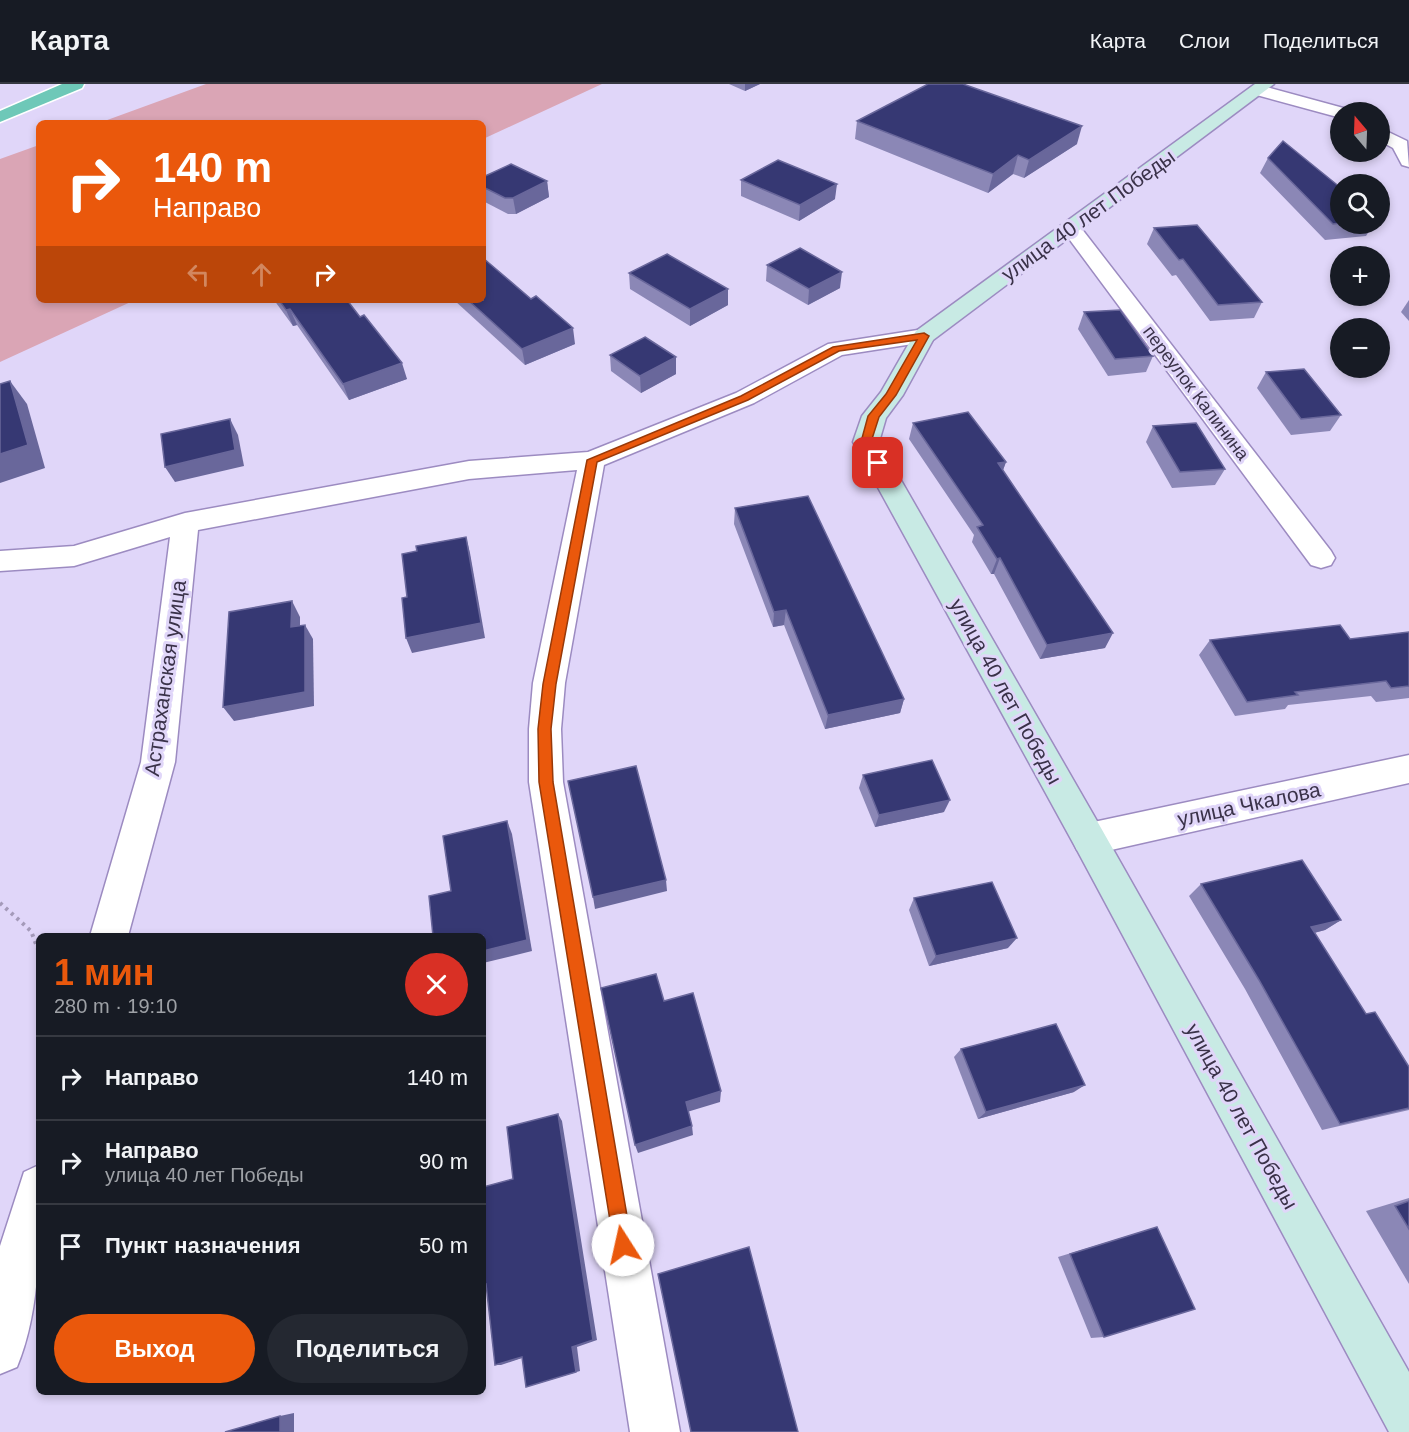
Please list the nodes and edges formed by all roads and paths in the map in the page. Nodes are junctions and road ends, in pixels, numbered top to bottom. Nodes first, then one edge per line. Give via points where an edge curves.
1 (76, 84) edge
2 (1263, 87) edge
3 (1330, 109) edge
4 (0, 117) edge
5 (1390, 139) edge
6 (1409, 161) edge
7 (1071, 228) junction
8 (924, 336) junction
9 (592, 460) junction
10 (186, 523) junction
11 (1321, 558) dead end
12 (0, 561) edge
13 (1409, 769) edge
14 (1089, 839) junction
15 (0, 903) edge
16 (110, 933) edge
17 (36, 944) edge
18 (36, 1198) edge
19 (0, 1350) edge
20 (1409, 1420) edge
21 (655, 1432) edge

1 - 4 highway
2 - 3 street
2 - 7 main road, улица 40 лет Победы
5 - 6 street via 1401,145
7 - 8 main road, улица 40 лет Победы
7 - 11 street, переулок Калинина
8 - 9 street via 836,349 745,398
8 - 14 main road, улица 40 лет Победы via 891,395 874,416 866,442
9 - 10 street via 469,470
9 - 21 street via 549,684 544,729 546,782
10 - 12 street via 74,556
10 - 16 street, Астраханская улица via 158,762
13 - 14 street, улица Чкалова
14 - 20 main road, улица 40 лет Победы
15 - 17 path via 31,931
18 - 19 street

